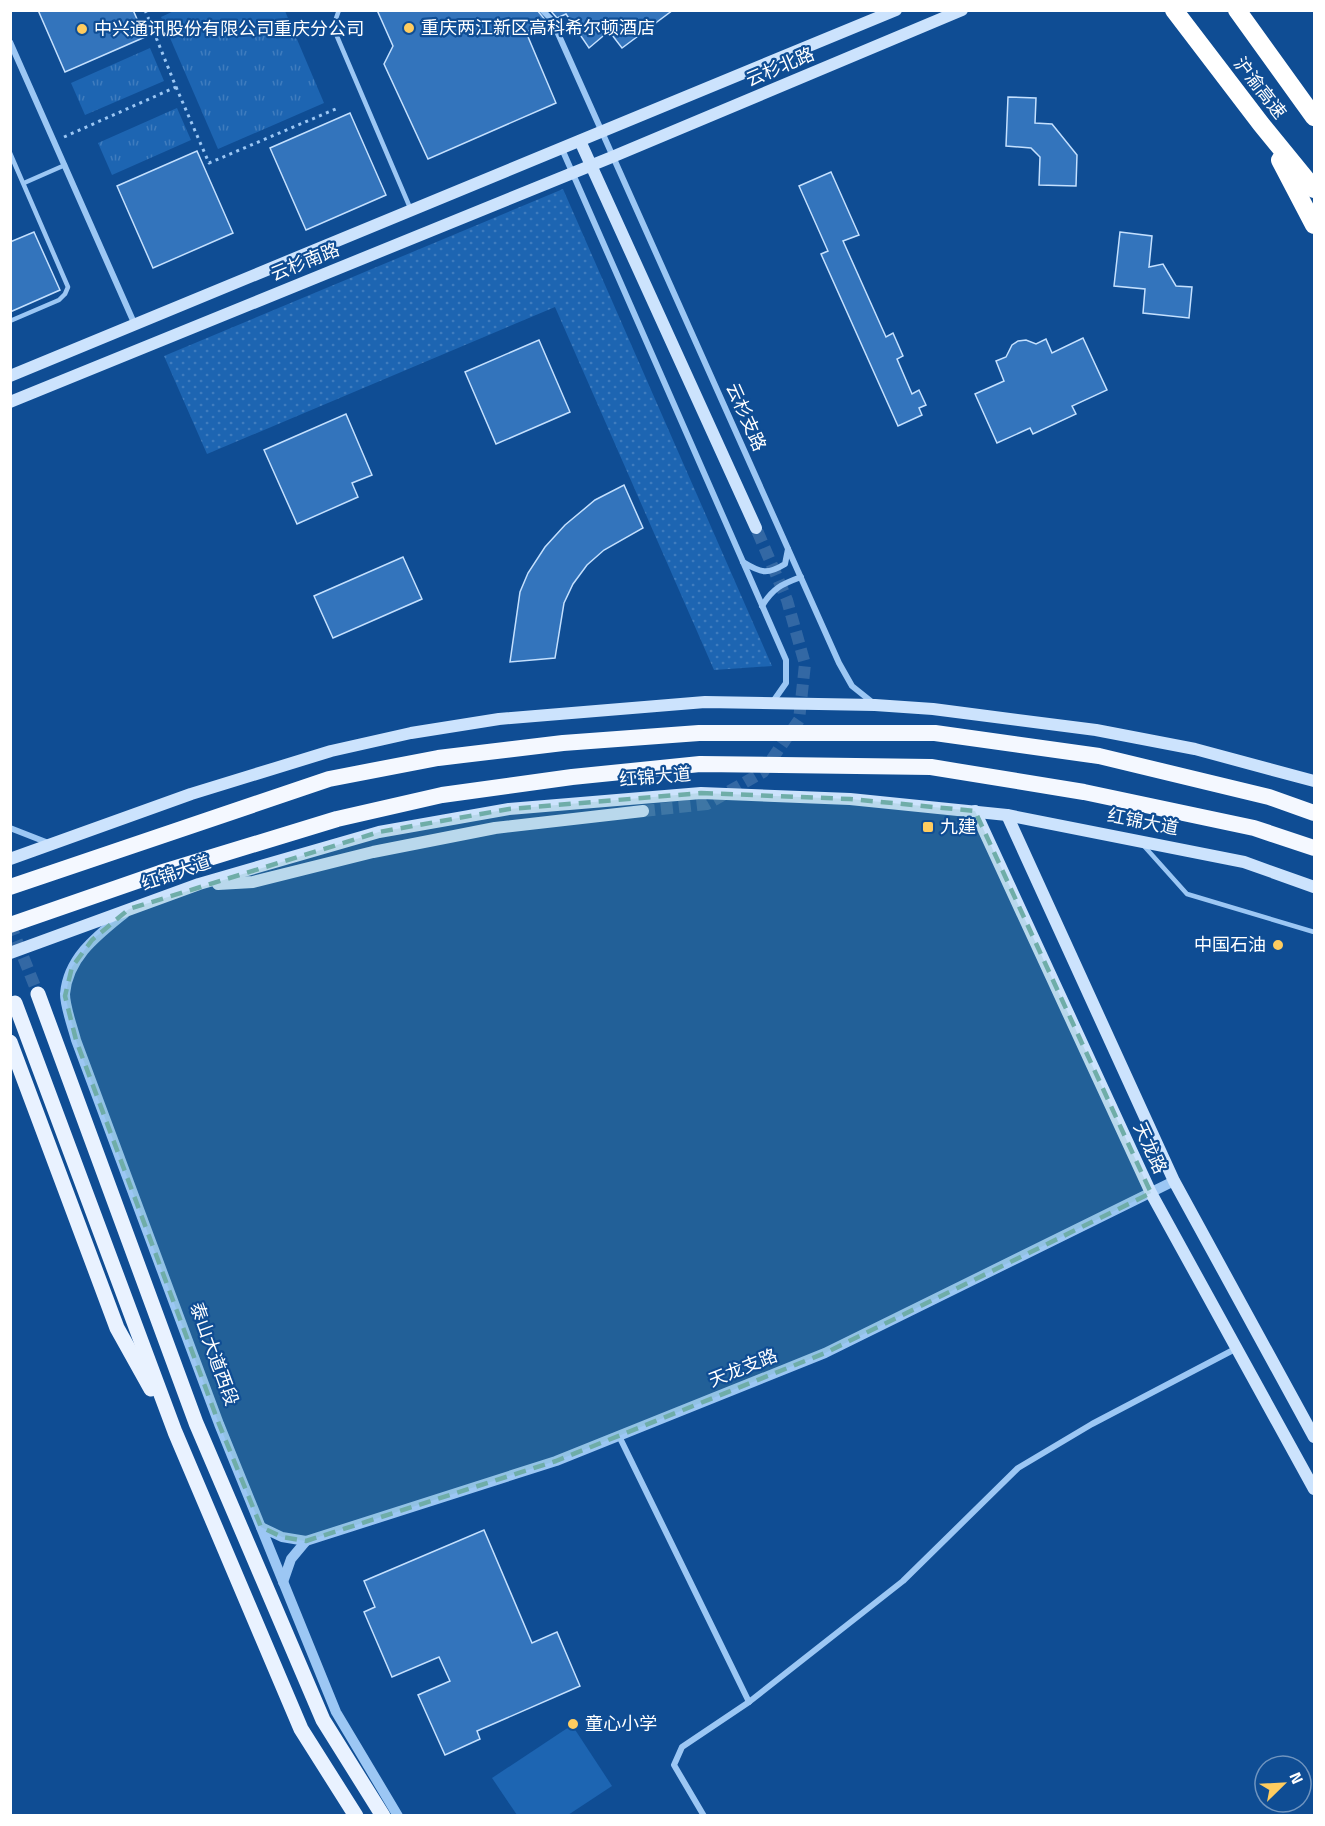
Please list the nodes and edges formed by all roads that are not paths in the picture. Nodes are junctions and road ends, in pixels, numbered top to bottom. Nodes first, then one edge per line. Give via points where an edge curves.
1 (339, 10) edge
2 (542, 10) edge
3 (896, 10) edge
4 (962, 10) edge
5 (1237, 10) edge
6 (1177, 14) edge
7 (10, 42) edge
8 (1314, 117) edge
9 (1261, 124) junction
10 (601, 132) junction
11 (580, 141) junction
12 (562, 149) junction
13 (10, 153) edge
14 (612, 157) junction
15 (64, 165) junction
16 (591, 165) junction
17 (572, 173) junction
18 (24, 183) junction
19 (1314, 189) edge
20 (411, 211) junction
21 (1314, 225) edge
22 (10, 321) edge
23 (135, 325) junction
24 (10, 376) edge
25 (10, 402) edge
26 (756, 528) tunnel mouth
27 (788, 547) junction
28 (743, 562) junction
29 (801, 577) junction
30 (762, 606) junction
31 (771, 704) junction
32 (875, 705) junction
33 (1314, 781) edge
34 (643, 811) tunnel mouth
35 (975, 811) junction
36 (1314, 813) edge
37 (1007, 815) junction
38 (10, 828) edge
39 (1140, 842) junction
40 (52, 844) junction
41 (1314, 848) edge
42 (10, 859) edge
43 (199, 885) junction
44 (10, 886) edge
45 (1314, 887) edge
46 (129, 909) junction
47 (10, 926) edge
48 (1314, 932) edge
49 (10, 953) edge
50 (38, 994) tunnel mouth
51 (15, 1003) dead end
52 (10, 1042) edge
53 (1174, 1181) junction
54 (1151, 1193) junction
55 (1237, 1348) junction
56 (175, 1432) junction
57 (619, 1436) junction
58 (1314, 1437) edge
59 (1314, 1489) edge
60 (261, 1527) junction
61 (306, 1541) junction
62 (283, 1582) junction
63 (749, 1702) junction
64 (356, 1815) edge
65 (383, 1815) edge
66 (398, 1815) edge
67 (704, 1815) edge

1 - 20 lane via 333,27
2 - 10 street, 云杉支路 via 552,20
3 - 10 main road, 云杉北路
4 - 14 main road, 云杉北路
5 - 8 highway, 沪渝高速
6 - 9 highway, 沪渝高速
7 - 15 street
9 - 19 highway, 沪渝高速
9 - 21 highway
10 - 11 main road, 云杉南路
10 - 14 street, 云杉支路
11 - 12 main road, 云杉南路
11 - 16 main road
12 - 17 street
12 - 20 main road, 云杉南路
13 - 18 lane
14 - 16 main road, 云杉南路
14 - 27 street, 云杉支路
15 - 18 lane
15 - 23 street
16 - 17 main road, 云杉南路
16 - 26 main road
17 - 25 main road, 云杉南路
17 - 28 street
18 - 22 lane via 68,287 59,300
20 - 23 main road, 云杉南路
23 - 24 main road, 云杉南路
27 - 28 street via 785,564 772,572 758,572
27 - 29 street, 云杉支路
28 - 30 street
29 - 30 street via 771,592
29 - 32 street, 云杉支路 via 852,686
30 - 31 street via 786,660 786,683
31 - 32 main road
31 - 40 main road via 705,702 499,719 411,732 331,751
32 - 33 main road via 1096,730 1194,749
34 - 43 main road via 495,828 373,852 253,882
35 - 37 main road, 红锦大道
35 - 43 main road, 红锦大道 via 850,799 701,793 509,809 379,832
35 - 54 main road, 天龙路
36 - 44 highway via 1269,797 1099,756 936,734 699,733 563,743 438,758 329,779
37 - 39 main road, 红锦大道
37 - 53 main road, 天龙路
38 - 40 street
39 - 45 main road, 红锦大道 via 1244,862
39 - 48 lane via 1187,894
40 - 42 main road
41 - 47 highway, 红锦大道 via 1254,828 1084,792 931,767 700,764 442,795 337,819 160,873
43 - 46 main road, 红锦大道
46 - 49 main road, 红锦大道
46 - 60 street, 泰山大道西段 via 92,940 72,967 65,996 76,1040
50 - 65 main road via 196,1423 323,1720
51 - 56 main road
52 - 56 main road via 117,1328
53 - 54 street, 天龙支路
53 - 58 main road, 天龙路
54 - 55 main road, 天龙路
54 - 57 street, 天龙支路 via 825,1353
55 - 59 main road, 天龙路
55 - 63 street via 1092,1424 1018,1468 903,1581
56 - 64 main road via 301,1729
57 - 61 street, 天龙支路 via 556,1461
57 - 63 street
60 - 61 street via 282,1537
60 - 62 street, 泰山大道西段
61 - 62 street via 291,1559
62 - 66 street, 泰山大道西段 via 336,1712
63 - 67 street via 682,1747 674,1766

